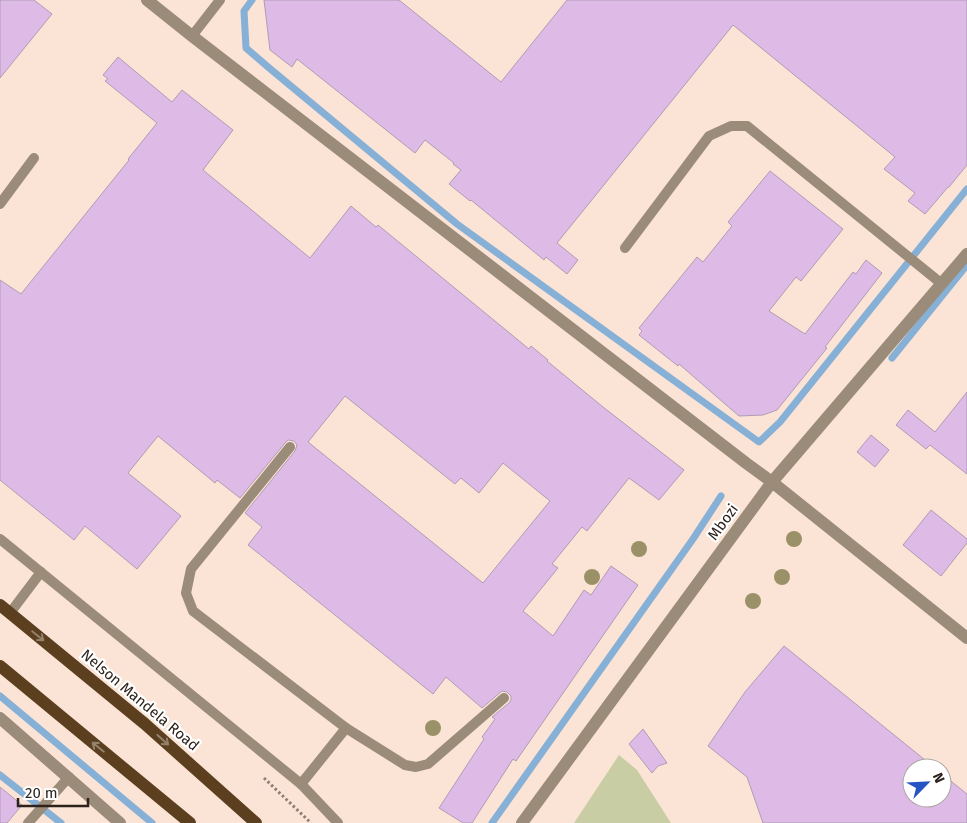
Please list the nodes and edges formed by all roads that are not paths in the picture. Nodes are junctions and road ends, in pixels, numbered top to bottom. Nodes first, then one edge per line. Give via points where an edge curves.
1 (147, 0) edge
2 (220, 0) edge
3 (192, 36) junction
4 (34, 158) dead end
5 (0, 204) edge
6 (625, 248) dead end
7 (967, 254) edge
8 (942, 284) junction
9 (290, 447) dead end
10 (772, 482) junction
11 (0, 539) edge
12 (41, 572) junction
13 (0, 605) edge
14 (10, 614) junction
15 (967, 638) edge
16 (0, 666) edge
17 (504, 698) dead end
18 (0, 718) edge
19 (346, 728) junction
20 (69, 777) junction
21 (301, 784) junction
22 (28, 823) edge
23 (120, 823) edge
24 (190, 823) edge
25 (256, 823) edge
26 (338, 823) edge
27 (522, 823) edge

1 - 3 street
2 - 3 lane
3 - 10 street
4 - 5 lane
6 - 8 lane via 709,136 731,126 747,126
7 - 8 street, Mbozi
8 - 10 street, Mbozi
9 - 19 lane via 190,569 186,593 193,611
10 - 15 street
10 - 27 street, Mbozi
11 - 12 lane
12 - 14 lane
12 - 21 lane
13 - 14 main road, Nelson Mandela Road
14 -> 25 main road, Nelson Mandela Road via 144,724
24 -> 16 main road
17 - 19 lane via 428,764 416,767 405,765
18 - 20 street
19 - 21 lane
20 - 22 lane
20 - 23 street
21 - 26 lane

